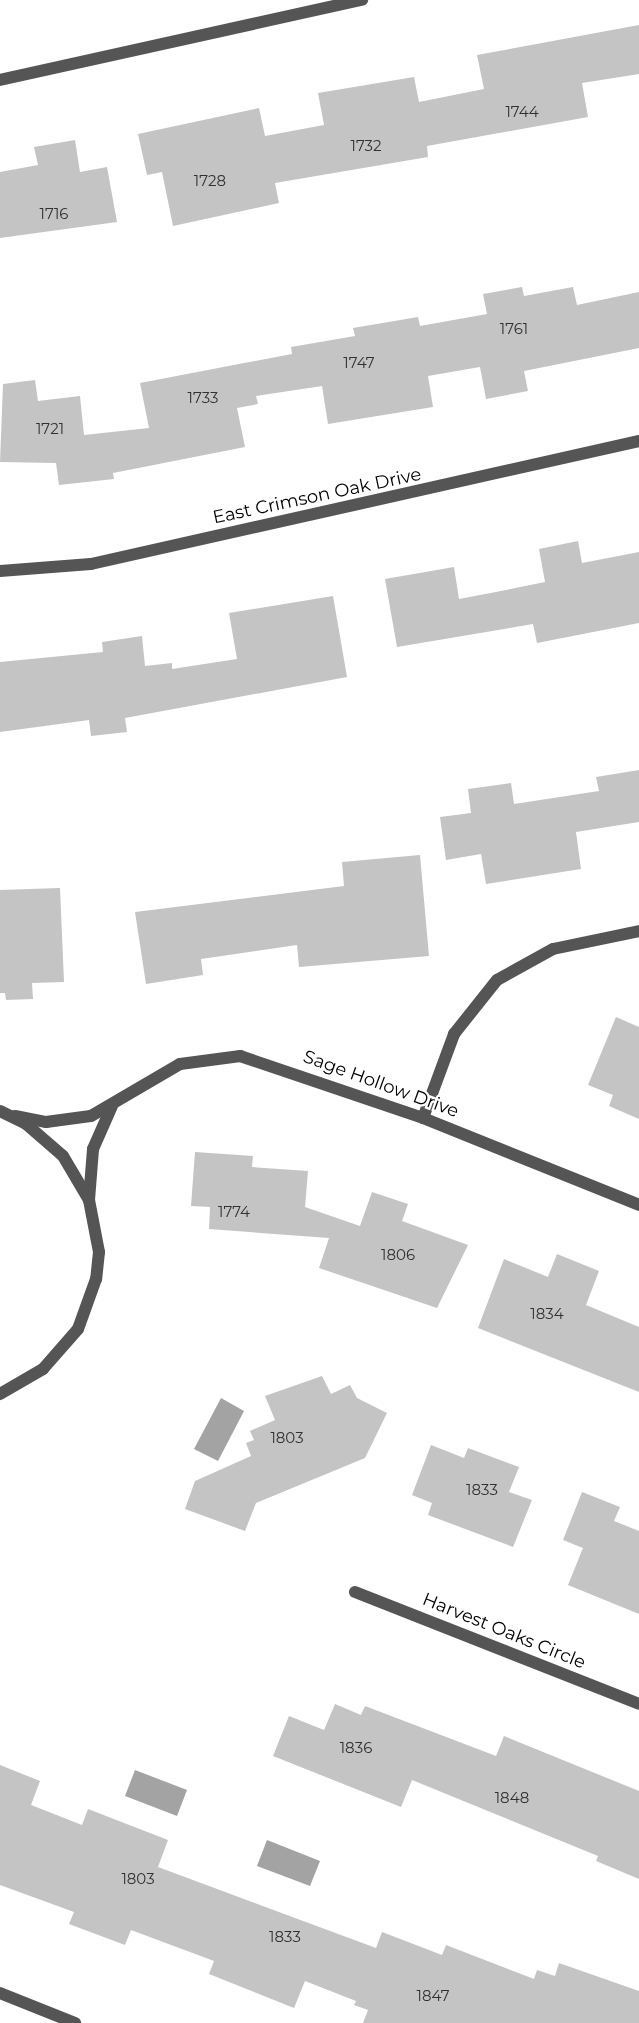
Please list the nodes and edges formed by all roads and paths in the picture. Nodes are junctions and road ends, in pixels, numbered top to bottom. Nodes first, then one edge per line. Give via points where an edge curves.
1 (362, 0) edge
2 (0, 80) edge
3 (639, 441) edge
4 (0, 571) edge
5 (639, 931) edge
6 (112, 1106) junction
7 (1, 1112) edge
8 (423, 1118) junction
9 (89, 1200) junction
10 (639, 1204) edge
11 (0, 1394) edge
12 (356, 1592) dead end
13 (639, 1704) edge
14 (0, 1993) edge
15 (75, 2023) edge

1 - 2 street
3 - 4 street, East Crimson Oak Drive via 91,564
5 - 8 street via 553,949 497,980 454,1034
6 - 7 street, Sage Hollow Drive via 91,1116 46,1122
6 - 8 street, Sage Hollow Drive via 180,1064 240,1056
6 - 9 street via 93,1149
7 - 9 street via 39,1133 63,1156
8 - 10 street, Sage Hollow Drive
9 - 11 street via 99,1252 89,1305 56,1357
12 - 13 street, Harvest Oaks Circle
14 - 15 street

